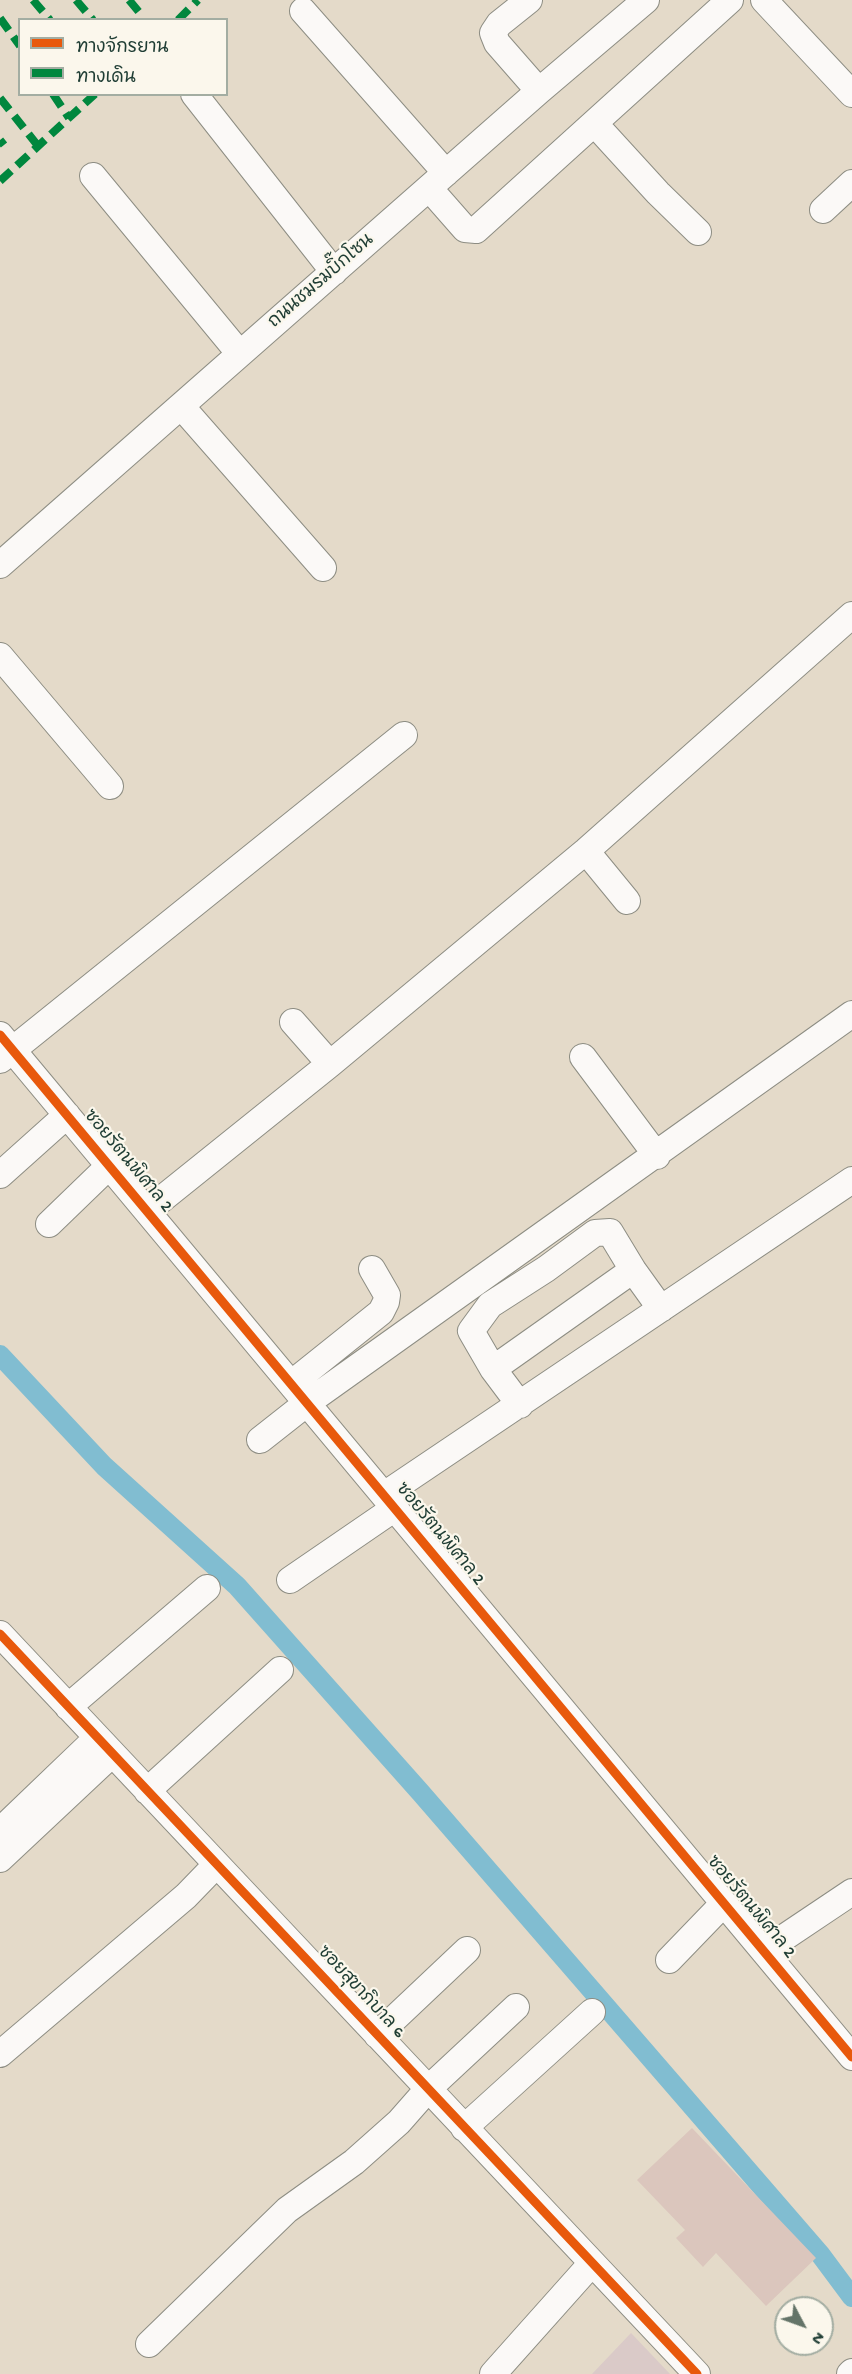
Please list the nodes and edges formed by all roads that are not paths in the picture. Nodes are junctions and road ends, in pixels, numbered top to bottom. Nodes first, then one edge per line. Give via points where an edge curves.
1 (529, 0) edge
2 (645, 0) edge
3 (730, 0) edge
4 (764, 0) edge
5 (303, 11) dead end
6 (539, 91) junction
7 (852, 94) edge
8 (196, 96) edge
9 (594, 123) junction
10 (93, 176) dead end
11 (438, 181) junction
12 (852, 183) edge
13 (823, 210) dead end
14 (698, 232) dead end
15 (334, 272) junction
16 (240, 354) junction
17 (181, 406) junction
18 (0, 565) edge
19 (323, 568) dead end
20 (852, 615) edge
21 (0, 656) edge
22 (404, 735) dead end
23 (110, 786) dead end
24 (586, 851) junction
25 (627, 901) dead end
26 (852, 1014) edge
27 (293, 1022) dead end
28 (4, 1048) edge
29 (583, 1057) dead end
30 (330, 1064) junction
31 (67, 1115) junction
32 (657, 1156) junction
33 (109, 1166) junction
34 (0, 1174) edge
35 (852, 1180) edge
36 (147, 1211) junction
37 (49, 1224) dead end
38 (372, 1269) dead end
39 (633, 1270) junction
40 (661, 1309) junction
41 (494, 1369) junction
42 (299, 1394) junction
43 (520, 1405) junction
44 (260, 1440) dead end
45 (389, 1502) junction
46 (290, 1580) dead end
47 (207, 1588) dead end
48 (1, 1638) edge
49 (280, 1670) dead end
50 (68, 1707) junction
51 (105, 1746) junction
52 (147, 1791) junction
53 (0, 1831) edge
54 (0, 1859) edge
55 (216, 1865) junction
56 (852, 1892) edge
57 (724, 1903) junction
58 (467, 1950) dead end
59 (764, 1951) junction
60 (669, 1960) dead end
61 (516, 2007) dead end
62 (592, 2012) dead end
63 (377, 2035) junction
64 (0, 2054) edge
65 (852, 2057) edge
66 (428, 2089) junction
67 (464, 2128) junction
68 (592, 2263) junction
69 (149, 2344) dead end
70 (493, 2374) edge
71 (696, 2374) edge

1 - 6 street via 493,33
2 - 6 street, ถนนชมรมบิ๊กโซน
3 - 9 street
4 - 7 street
5 - 11 street
6 - 11 street, ถนนชมรมบิ๊กโซน
8 - 15 street
9 - 11 street via 476,230 465,229
9 - 14 street
10 - 16 street
11 - 15 street, ถนนชมรมบิ๊กโซน
12 - 13 street
15 - 16 street, ถนนชมรมบิ๊กโซน
16 - 17 street, ถนนชมรมบิ๊กโซน
17 - 18 street, ถนนชมรมบิ๊กโซน
17 - 19 street
20 - 24 street
21 - 23 street
22 - 28 street
24 - 25 street
24 - 30 street
26 - 32 street
27 - 30 street
28 - 31 street, ซอยรัตนพิศาล 2
29 - 32 street
30 - 36 street
31 - 33 street, ซอยรัตนพิศาล 2
31 - 34 street
32 - 42 street
33 - 36 street, ซอยรัตนพิศาล 2
33 - 37 street
35 - 40 street
36 - 42 street, ซอยรัตนพิศาล 2
38 - 42 street via 387,1295 381,1312
39 - 40 street
39 - 41 street
39 - 41 street via 610,1232 595,1233 496,1300 471,1331
40 - 43 street
41 - 43 street
42 - 44 street
42 - 45 street, ซอยรัตนพิศาล 2
43 - 45 street
45 - 46 street
45 - 57 street, ซอยรัตนพิศาล 2
47 - 50 street
48 - 50 street, ซอยสุขาภิบาล 6
49 - 52 street
50 - 51 street, ซอยสุขาภิบาล 6
51 - 52 street, ซอยสุขาภิบาล 6
51 - 53 street
51 - 54 street
52 - 55 street, ซอยสุขาภิบาล 6
55 - 63 street, ซอยสุขาภิบาล 6
55 - 64 street via 186,1896
56 - 59 street
57 - 59 street, ซอยรัตนพิศาล 2
57 - 60 street
58 - 63 street
59 - 65 street, ซอยรัตนพิศาล 2
61 - 66 street
62 - 67 street
63 - 66 street, ซอยสุขาภิบาล 6
66 - 67 street, ซอยสุขาภิบาล 6
66 - 69 street via 399,2122 354,2162 287,2210
67 - 68 street, ซอยสุขาภิบาล 6
68 - 70 street
68 - 71 street, ซอยสุขาภิบาล 6

